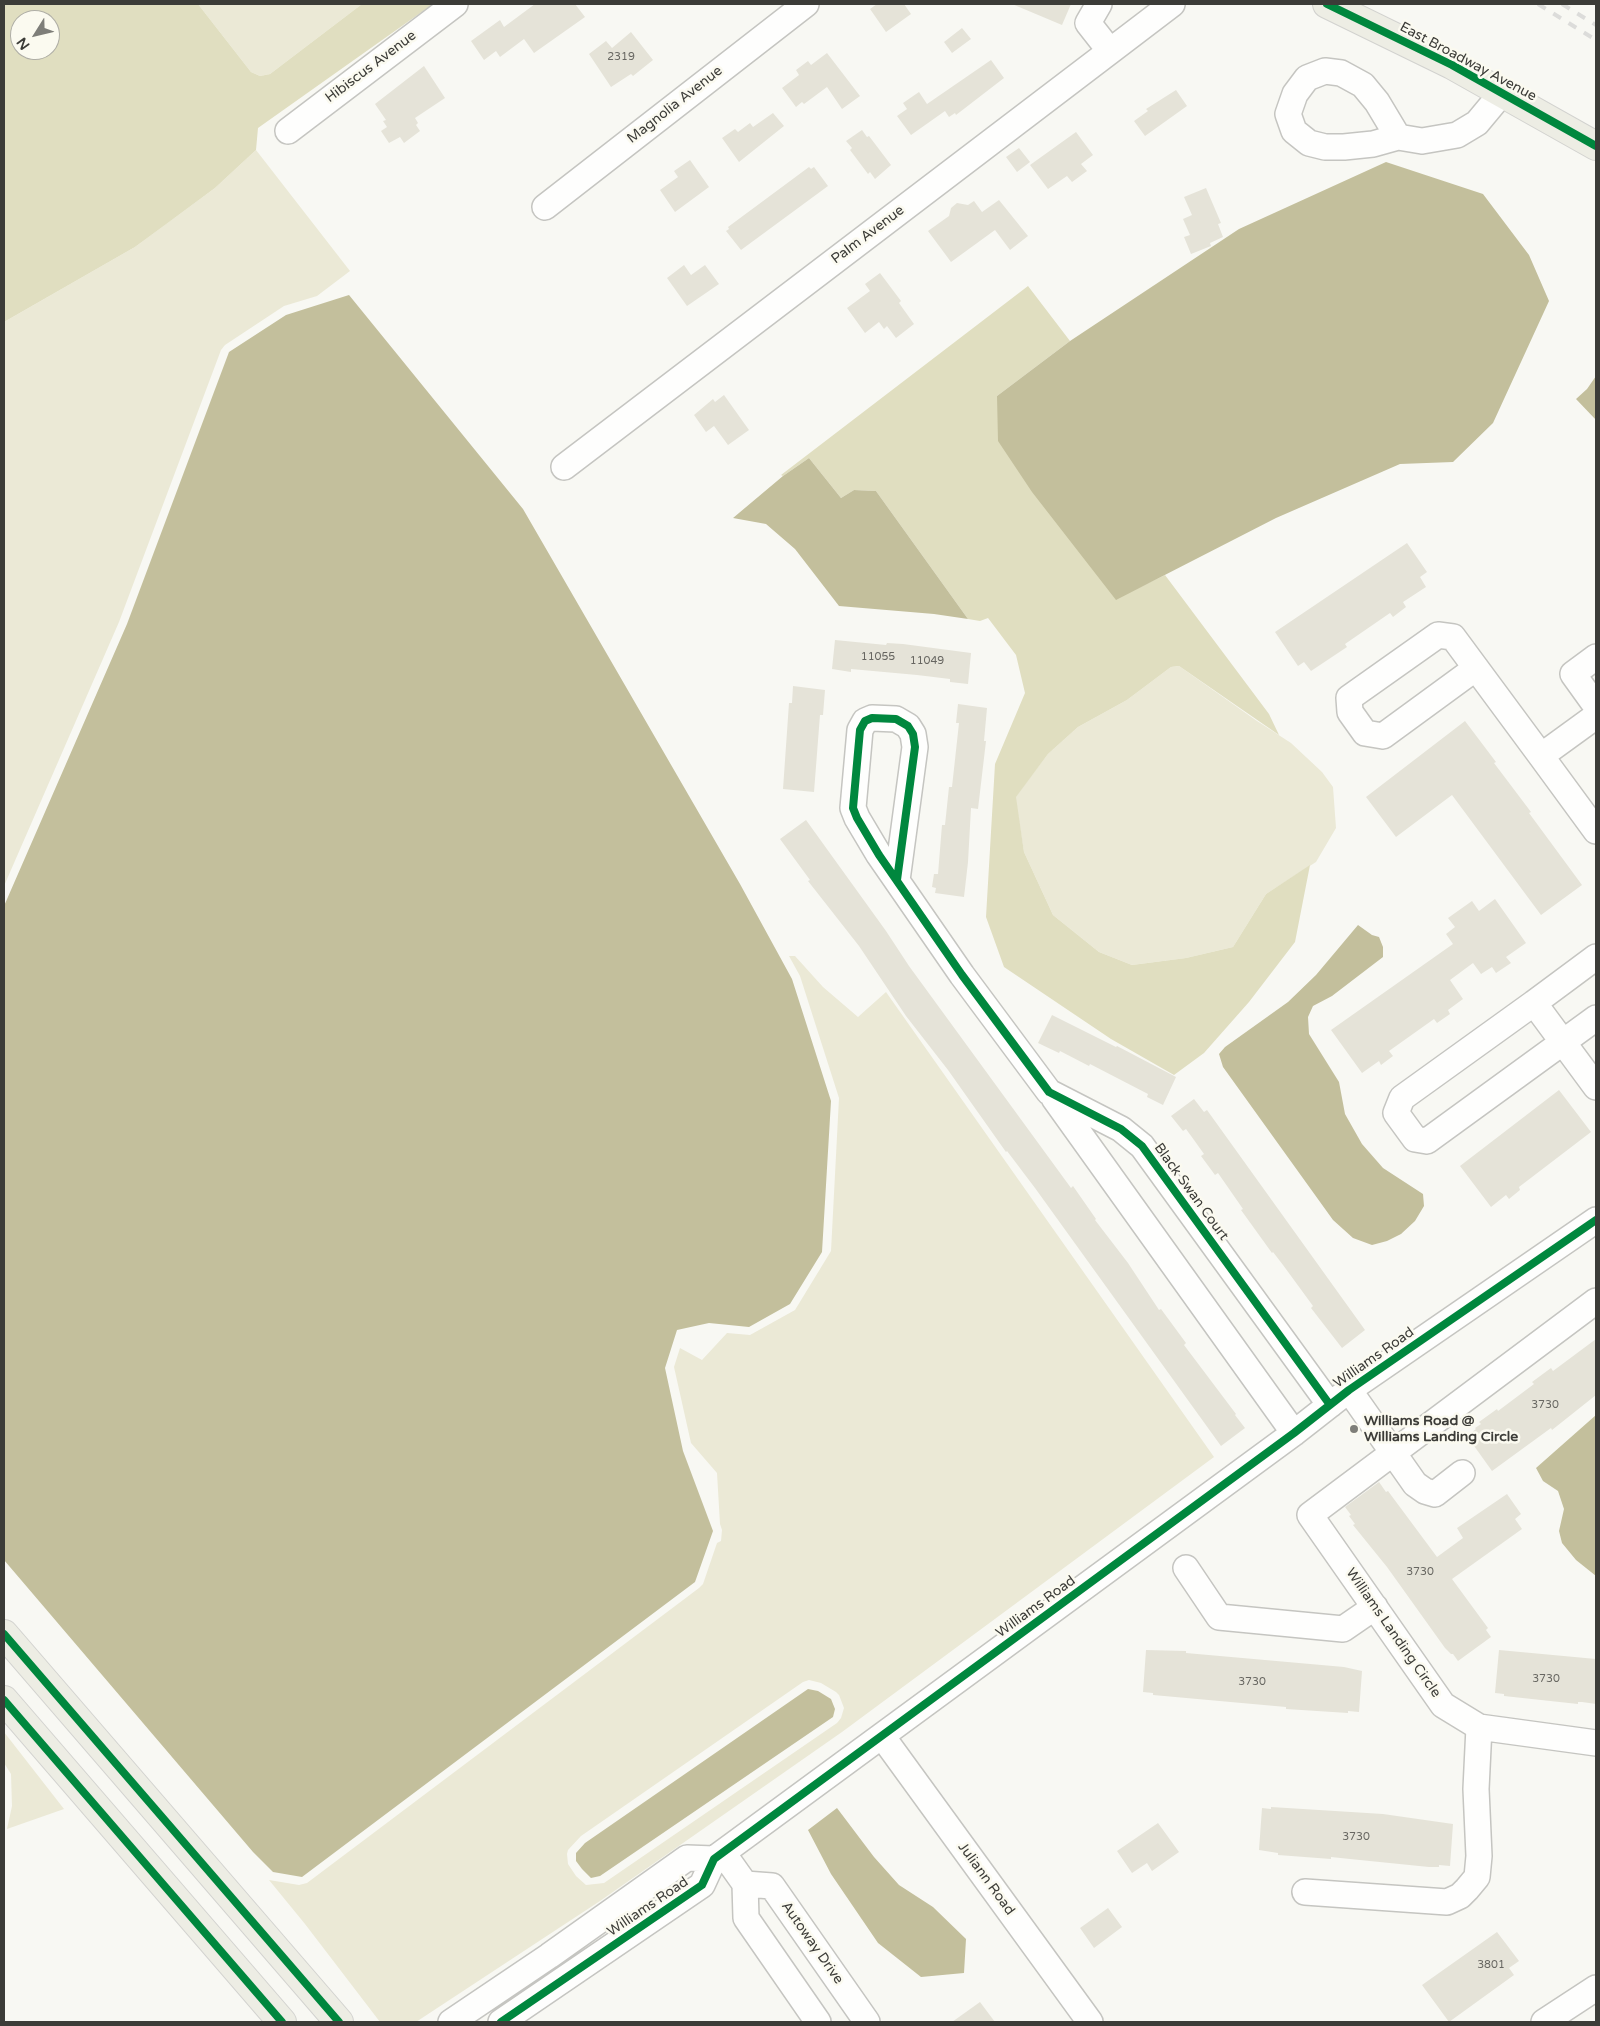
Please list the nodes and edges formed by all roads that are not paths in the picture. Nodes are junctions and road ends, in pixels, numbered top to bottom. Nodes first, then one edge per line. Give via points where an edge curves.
1 (454, 4) edge
2 (806, 4) edge
3 (1099, 4) edge
4 (1172, 4) edge
5 (1327, 4) edge
6 (1110, 51) junction
7 (1502, 93) junction
8 (288, 130) dead end
9 (1398, 137) dead end
10 (1596, 146) edge
11 (545, 206) dead end
12 (564, 467) dead end
13 (1596, 657) edge
14 (1476, 668) junction
15 (1596, 706) edge
16 (1596, 716) edge
17 (1541, 756) junction
18 (1596, 831) edge
19 (897, 880) junction
20 (1596, 957) edge
21 (1534, 1003) junction
22 (1596, 1018) edge
23 (1563, 1042) junction
24 (1596, 1087) edge
25 (1049, 1092) junction
26 (1596, 1220) edge
27 (1596, 1302) edge
28 (1340, 1397) junction
29 (1294, 1433) junction
30 (1393, 1452) junction
31 (1462, 1473) dead end
32 (1186, 1568) dead end
33 (1375, 1607) junction
34 (4, 1634) edge
35 (4, 1700) edge
36 (1479, 1728) junction
37 (882, 1736) junction
38 (1596, 1743) edge
39 (719, 1856) junction
40 (745, 1884) junction
41 (1305, 1892) dead end
42 (1596, 1988) edge
43 (282, 2022) edge
44 (339, 2022) edge
45 (450, 2022) edge
46 (501, 2022) edge
47 (818, 2022) edge
48 (867, 2022) edge
49 (1090, 2022) edge
50 (1544, 2022) edge

1 - 8 street, Hibiscus Avenue
2 - 11 street, Magnolia Avenue
3 - 6 street via 1088,23
4 - 6 street, Palm Avenue
5 - 7 main road, East Broadway Avenue
6 - 12 street, Palm Avenue
7 - 9 street via 1477,123 1457,135 1422,141
7 - 10 main road, East Broadway Avenue
13 - 15 street via 1573,674
14 - 14 street via 1453,637 1438,635 1349,698 1350,712 1365,733 1383,736
14 - 17 street
16 - 17 street
17 - 18 street
19 - 19 street, Black Swan Court via 915,747 913,734 908,726 896,719 872,718 865,721 860,730 853,808
19 - 25 street, Black Swan Court via 962,975
20 - 21 street
21 - 23 street
21 - 23 street via 1402,1098 1396,1113 1414,1138 1427,1141
22 - 23 street
23 - 24 street
25 - 28 street, Black Swan Court via 1121,1129 1142,1146
25 - 29 street
26 - 28 street, Williams Road
27 - 30 street, Williams Landing Circle
28 - 29 street, Williams Road
28 - 30 street
29 - 37 street, Williams Road
30 - 31 street via 1416,1484 1425,1491 1435,1494
30 - 33 street, Williams Landing Circle via 1310,1515
32 - 33 street via 1219,1617 1343,1629
33 - 36 street, Williams Landing Circle via 1443,1705
34 - 44 main road
35 - 43 main road
36 - 38 street, Williams Landing Circle
36 - 41 street via 1477,1877 1460,1896 1447,1902
37 - 39 street, Williams Road
37 - 49 street, Juliann Road
39 - 40 street
39 - 45 street, Williams Road via 687,1858
39 - 46 street, Williams Road via 702,1885
40 - 47 street via 746,1918
40 - 48 street, Autoway Drive via 772,1886
42 - 50 street

